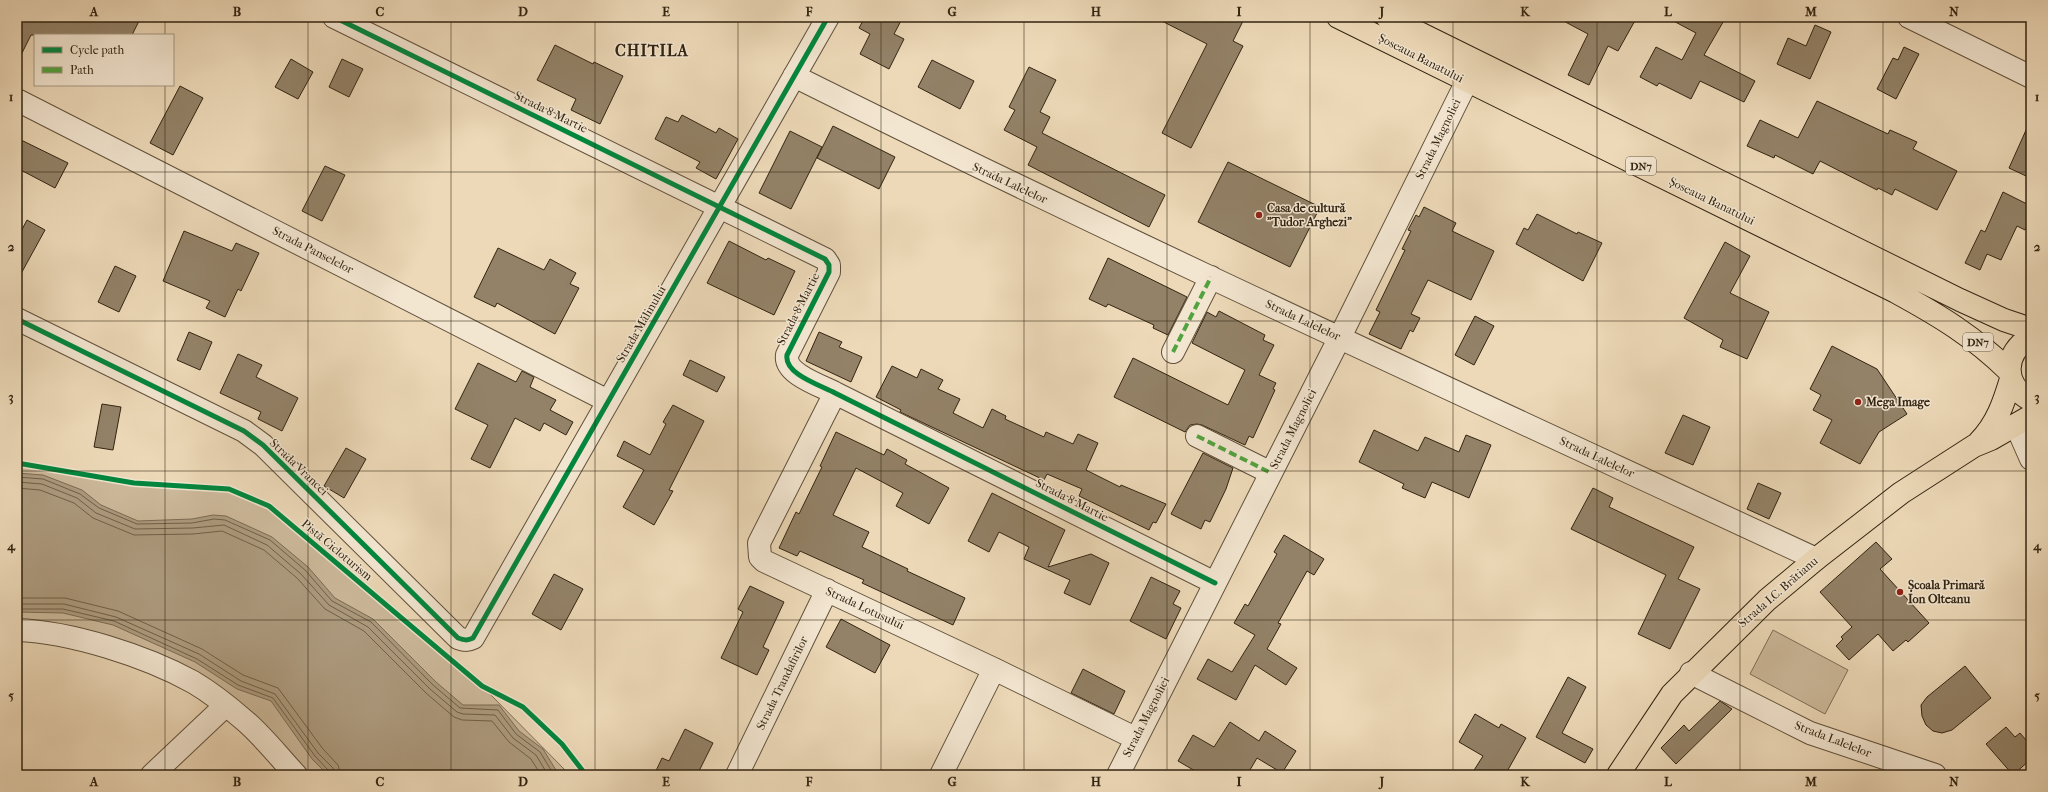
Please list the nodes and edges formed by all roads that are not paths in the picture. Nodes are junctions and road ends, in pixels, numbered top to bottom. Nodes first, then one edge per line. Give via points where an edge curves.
1 (334, 17) edge
2 (828, 17) edge
3 (1338, 17) edge
4 (1386, 17) edge
5 (1909, 17) edge
6 (794, 76) junction
7 (2031, 77) edge
8 (1467, 81) junction
9 (17, 100) edge
10 (720, 206) junction
11 (1211, 277) junction
12 (17, 319) edge
13 (2031, 329) edge
14 (1340, 337) junction
15 (2031, 337) edge
16 (1173, 352) dead end
17 (2010, 375) junction
18 (835, 393) junction
19 (608, 400) junction
20 (2031, 400) edge
21 (2023, 420) edge
22 (1196, 436) dead end
23 (1974, 446) junction
24 (2031, 459) edge
25 (1271, 473) junction
26 (1816, 559) junction
27 (1215, 583) junction
28 (827, 590) junction
29 (17, 630) edge
30 (469, 640) joint
31 (994, 669) junction
32 (1691, 673) junction
33 (225, 706) junction
34 (1135, 738) junction
35 (152, 775) edge
36 (296, 775) edge
37 (737, 775) edge
38 (941, 775) edge
39 (1118, 775) edge
40 (1618, 775) edge
41 (1935, 775) edge

1 - 10 street, Strada 8 Martie
2 - 6 street, Strada Mălinului
3 - 8 main road, Șoseaua Banatului / DN7
4 - 13 main road, Șoseaua Banatului / DN7 via 1960,300
5 - 7 street
6 - 10 street, Strada Mălinului
6 - 11 street, Strada Lalelelor via 952,155
8 - 14 street, Strada Magnoliei
8 - 17 main road, Șoseaua Banatului / DN7 via 1896,292 1964,331 1984,346
9 - 19 street, Strada Panselelor
10 - 18 street, Strada 8 Martie via 825,259 829,264 829,272 786,355 786,360 794,372
10 - 19 street, Strada Mălinului
11 - 14 street, Strada Lalelelor
11 - 16 street
12 - 30 street, Strada Vrancei via 244,431 263,445 458,638
14 - 25 street, Strada Magnoliei
14 - 26 street, Strada Lalelelor
15 - 17 main road, Strada I.C. Brătianu via 2015,350 2010,360
17 - 20 main road, DN7 via 2015,388
17 - 23 main road, Strada I.C. Brătianu via 2004,402 1993,424
18 - 27 street, Strada 8 Martie
18 - 28 street, Strada Lotusului via 759,543 760,556 769,564
19 - 30 street, Strada Mălinului via 473,638
21 - 23 main road, Strada I.C. Brătianu
21 - 24 street
22 - 25 street
23 - 26 main road, Strada I.C. Brătianu via 1902,493
25 - 27 street, Strada Magnoliei
26 - 32 main road, Strada I.C. Brătianu via 1767,600
27 - 34 street, Strada Magnoliei
28 - 31 street, Strada Lotusului
28 - 37 street, Strada Trandafirilor
29 - 33 street via 30,630 101,645 128,654 194,683
31 - 34 street, Strada Lotusului
31 - 38 street
32 - 40 main road, Strada I.C. Brătianu via 1672,694
32 - 41 street, Strada Lalelelor via 1810,733
33 - 35 street
33 - 36 street via 244,720
34 - 39 street, Strada Magnoliei

